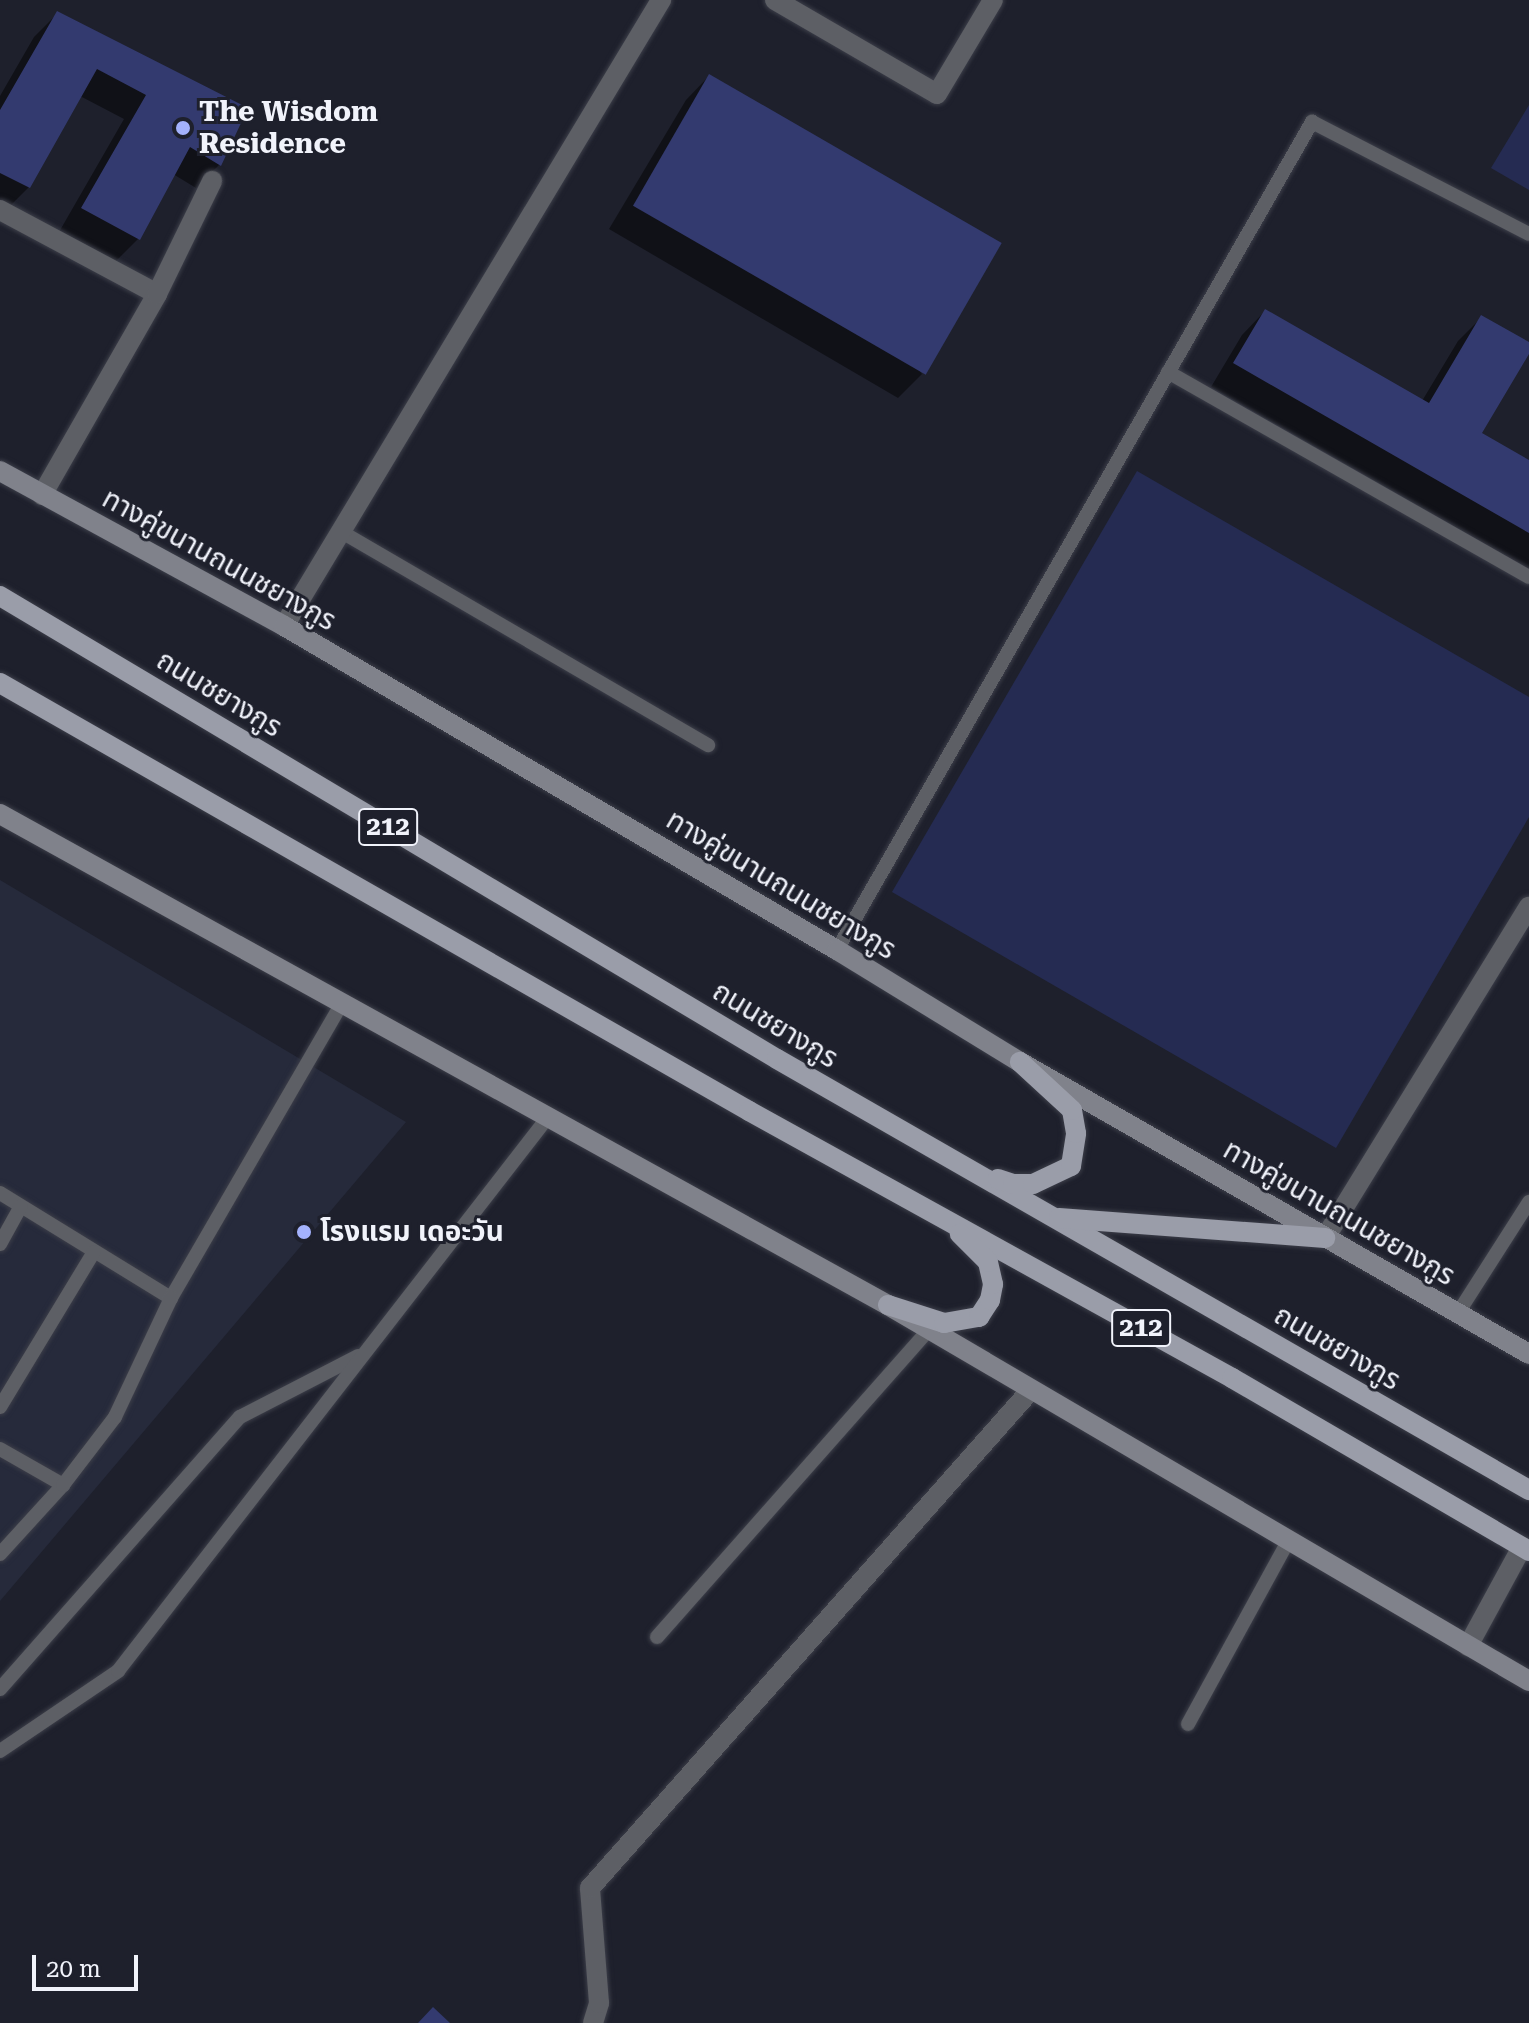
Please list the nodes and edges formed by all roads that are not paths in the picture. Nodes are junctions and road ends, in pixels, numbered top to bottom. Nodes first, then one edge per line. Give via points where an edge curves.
1 (661, 0) edge
2 (775, 0) edge
3 (993, 0) edge
4 (212, 181) dead end
5 (0, 210) edge
6 (1529, 234) edge
7 (157, 294) junction
8 (1168, 372) junction
9 (0, 471) edge
10 (42, 495) junction
11 (340, 531) junction
12 (1529, 577) edge
13 (0, 596) edge
14 (284, 626) junction
15 (0, 683) edge
16 (708, 745) dead end
17 (0, 814) edge
18 (1529, 907) edge
19 (837, 950) junction
20 (342, 1003) junction
21 (1020, 1062) junction
22 (548, 1117) junction
23 (971, 1171) junction
24 (0, 1193) edge
25 (1529, 1202) edge
26 (21, 1206) junction
27 (944, 1217) junction
28 (1051, 1217) junction
29 (1325, 1238) junction
30 (0, 1244) edge
31 (94, 1252) junction
32 (171, 1298) junction
33 (888, 1305) junction
34 (1458, 1313) junction
35 (929, 1330) junction
36 (363, 1354) junction
37 (1529, 1354) edge
38 (1030, 1391) junction
39 (0, 1407) edge
40 (0, 1449) edge
41 (63, 1485) junction
42 (1529, 1490) edge
43 (1288, 1541) junction
44 (1525, 1549) edge
45 (0, 1554) edge
46 (657, 1637) dead end
47 (1468, 1646) junction
48 (1529, 1681) edge
49 (0, 1689) edge
50 (1188, 1724) dead end
51 (0, 1751) edge
52 (593, 2023) edge

1 - 11 street
2 - 3 street via 937,94
4 - 7 street
5 - 7 street
6 - 8 lane via 1312,122
7 - 10 street
8 - 12 lane
8 - 19 lane
9 - 10 main road, ทางคู่ขนานถนนชยางกูร
10 - 14 main road, ทางคู่ขนานถนนชยางกูร
11 - 14 street
11 - 16 lane
13 - 23 main road, ถนนชยางกูร / 212
14 - 19 main road, ทางคู่ขนานถนนชยางกูร
15 - 27 main road, 212 via 735,1104
17 - 20 main road
18 - 29 street
19 - 21 main road, ทางคู่ขนานถนนชยางกูร
20 - 22 main road
20 - 32 lane
21 - 23 main road via 1072,1110 1076,1133 1071,1166 1033,1184 1013,1184
21 - 29 main road, ทางคู่ขนานถนนชยางกูร
22 - 33 main road
22 - 36 lane
23 - 28 main road, ถนนชยางกูร / 212
24 - 26 lane
25 - 34 lane
26 - 30 lane
26 - 31 lane
27 - 33 main road via 988,1262 990,1300 979,1317 944,1323
27 - 44 main road, 212
28 - 29 main road
28 - 42 main road, ถนนชยางกูร / 212
29 - 34 main road, ทางคู่ขนานถนนชยางกูร
31 - 32 lane
31 - 39 lane
32 - 41 lane via 115,1417
33 - 35 main road
34 - 37 main road, ทางคู่ขนานถนนชยางกูร
35 - 38 main road
35 - 46 lane
36 - 49 lane via 240,1417
36 - 51 lane via 118,1671
38 - 43 main road
38 - 52 street via 590,1888 599,2003
40 - 41 lane
41 - 45 lane
43 - 47 main road
43 - 50 lane
44 - 47 street
47 - 48 main road

